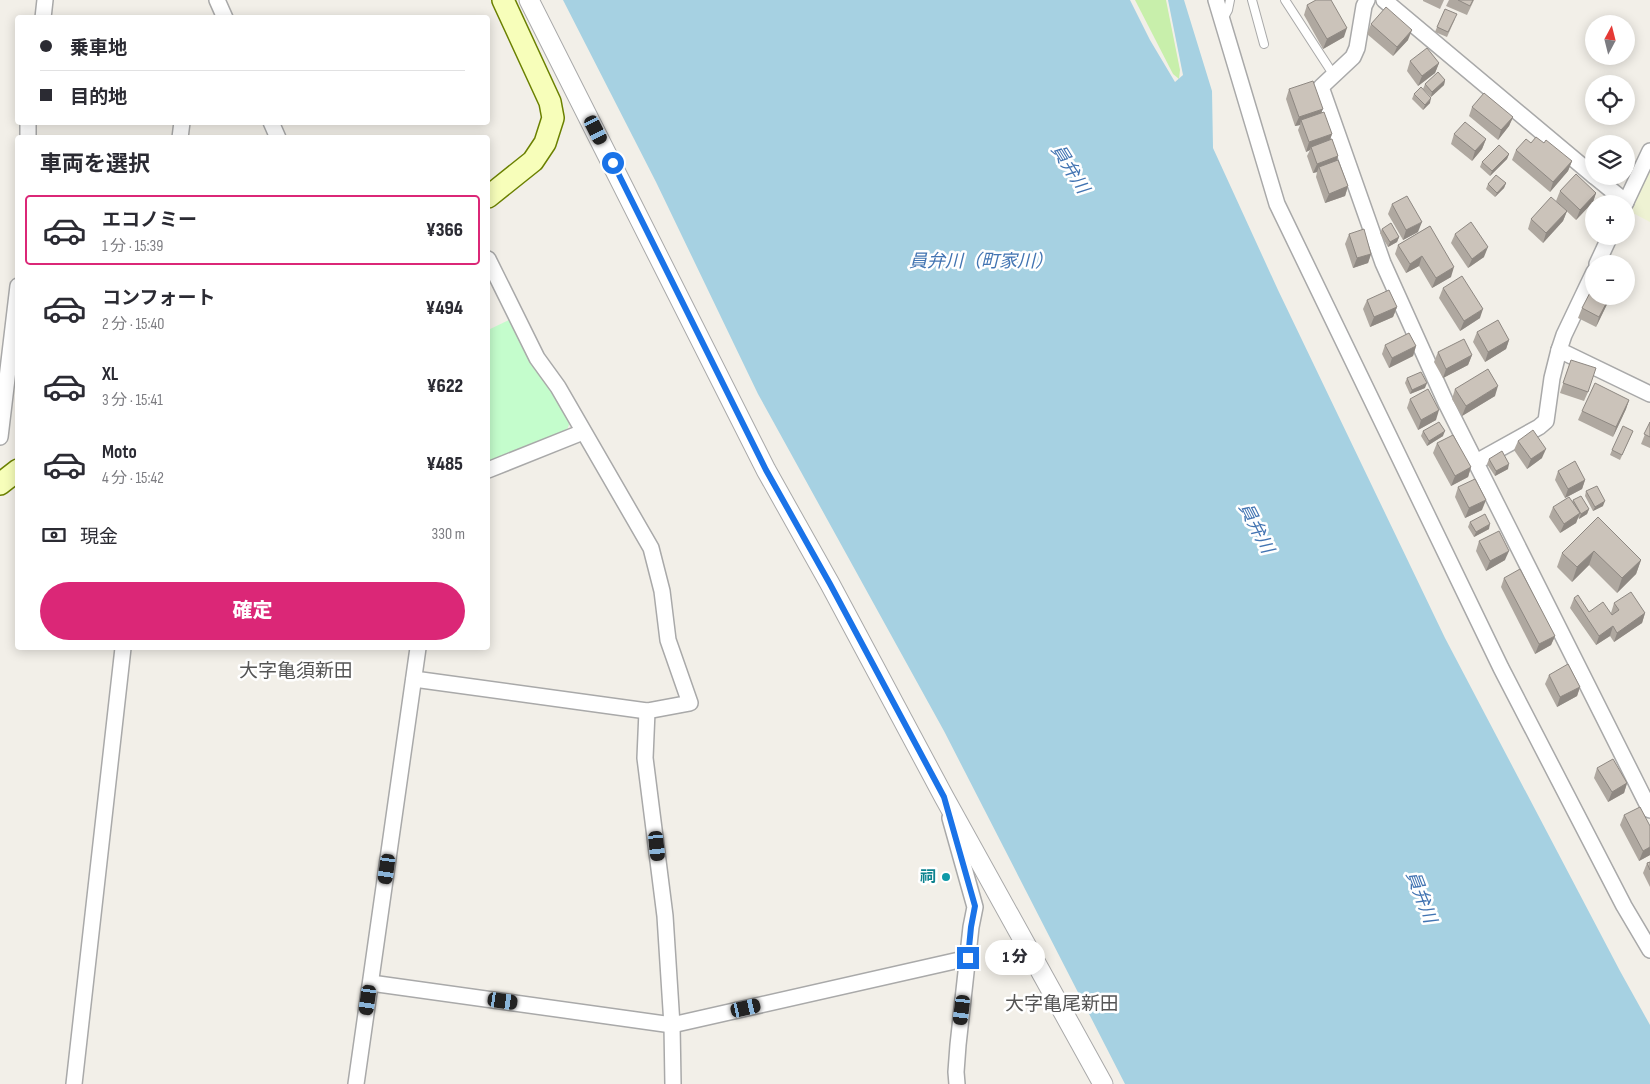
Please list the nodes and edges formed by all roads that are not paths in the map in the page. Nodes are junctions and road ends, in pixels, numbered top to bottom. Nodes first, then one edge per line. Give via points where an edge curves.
1 (46, 0) edge
2 (217, 0) edge
3 (504, 0) edge
4 (529, 0) edge
5 (1216, 0) edge
6 (1230, 0) edge
7 (1252, 0) edge
8 (1285, 0) edge
9 (1367, 0) edge
10 (1384, 0) edge
11 (44, 15) edge
12 (224, 15) edge
13 (1222, 21) junction
14 (1264, 44) dead end
15 (1333, 74) junction
16 (1650, 151) edge
17 (1585, 168) edge
18 (1605, 185) edge
19 (490, 195) edge
20 (1617, 195) edge
21 (1630, 195) edge
22 (490, 263) edge
23 (1585, 291) edge
24 (15, 311) edge
25 (1559, 350) junction
26 (1650, 394) edge
27 (584, 432) junction
28 (0, 437) edge
29 (1476, 462) junction
30 (490, 469) edge
31 (15, 472) edge
32 (0, 484) edge
33 (123, 650) edge
34 (418, 650) edge
35 (414, 679) junction
36 (648, 711) junction
37 (944, 797) junction
38 (1650, 810) edge
39 (1650, 950) edge
40 (968, 958) junction
41 (371, 983) junction
42 (672, 1024) junction
43 (74, 1084) edge
44 (356, 1084) edge
45 (674, 1084) edge
46 (957, 1084) edge
47 (1103, 1084) edge

1 - 11 street
2 - 12 street
3 - 19 main road via 550,102 553,118 545,142 533,161
4 - 37 street via 766,470
5 - 13 street
6 - 13 lane
7 - 14 lane
8 - 15 lane
9 - 15 street via 1358,48
10 - 17 street
13 - 39 street via 1277,204 1501,668
15 - 29 street via 1321,87 1382,262
16 - 21 street
18 - 20 street
22 - 27 street via 537,358
23 - 25 street
24 - 28 street
25 - 26 street
25 - 29 street via 1546,421
27 - 30 street
27 - 36 street via 651,548 662,591 668,640 690,703
29 - 38 street
31 - 32 main road
33 - 43 street
34 - 35 street
35 - 36 street
35 - 41 street
36 - 42 street via 645,758 664,916
37 - 40 street via 975,906
37 - 47 street
40 - 42 street
40 - 46 street
41 - 42 street
41 - 44 street
42 - 45 street

